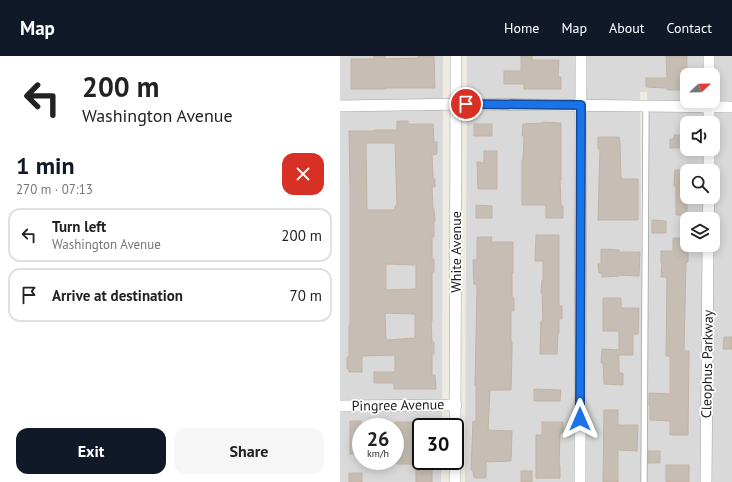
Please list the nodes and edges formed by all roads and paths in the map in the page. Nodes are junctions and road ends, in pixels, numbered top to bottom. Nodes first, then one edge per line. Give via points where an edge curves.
1 (456, 56) edge
2 (581, 56) edge
3 (709, 56) edge
4 (709, 68) edge
5 (456, 105) junction
6 (581, 105) junction
7 (680, 105) edge
8 (720, 105) edge
9 (340, 106) edge
10 (646, 106) junction
11 (732, 107) edge
12 (708, 252) edge
13 (456, 405) junction
14 (340, 406) edge
15 (456, 418) edge
16 (455, 470) edge
17 (455, 482) edge
18 (580, 482) edge
19 (644, 482) edge
20 (706, 482) edge

1 - 5 street, White Avenue
2 - 6 street
3 - 4 street
5 - 6 street
5 - 9 street
5 - 13 street, White Avenue
6 - 10 street
6 - 18 street
7 - 10 street
8 - 11 street
10 - 19 lane
12 - 20 street, Cleophus Parkway
13 - 14 street, Pingree Avenue
13 - 15 street, White Avenue
16 - 17 street

